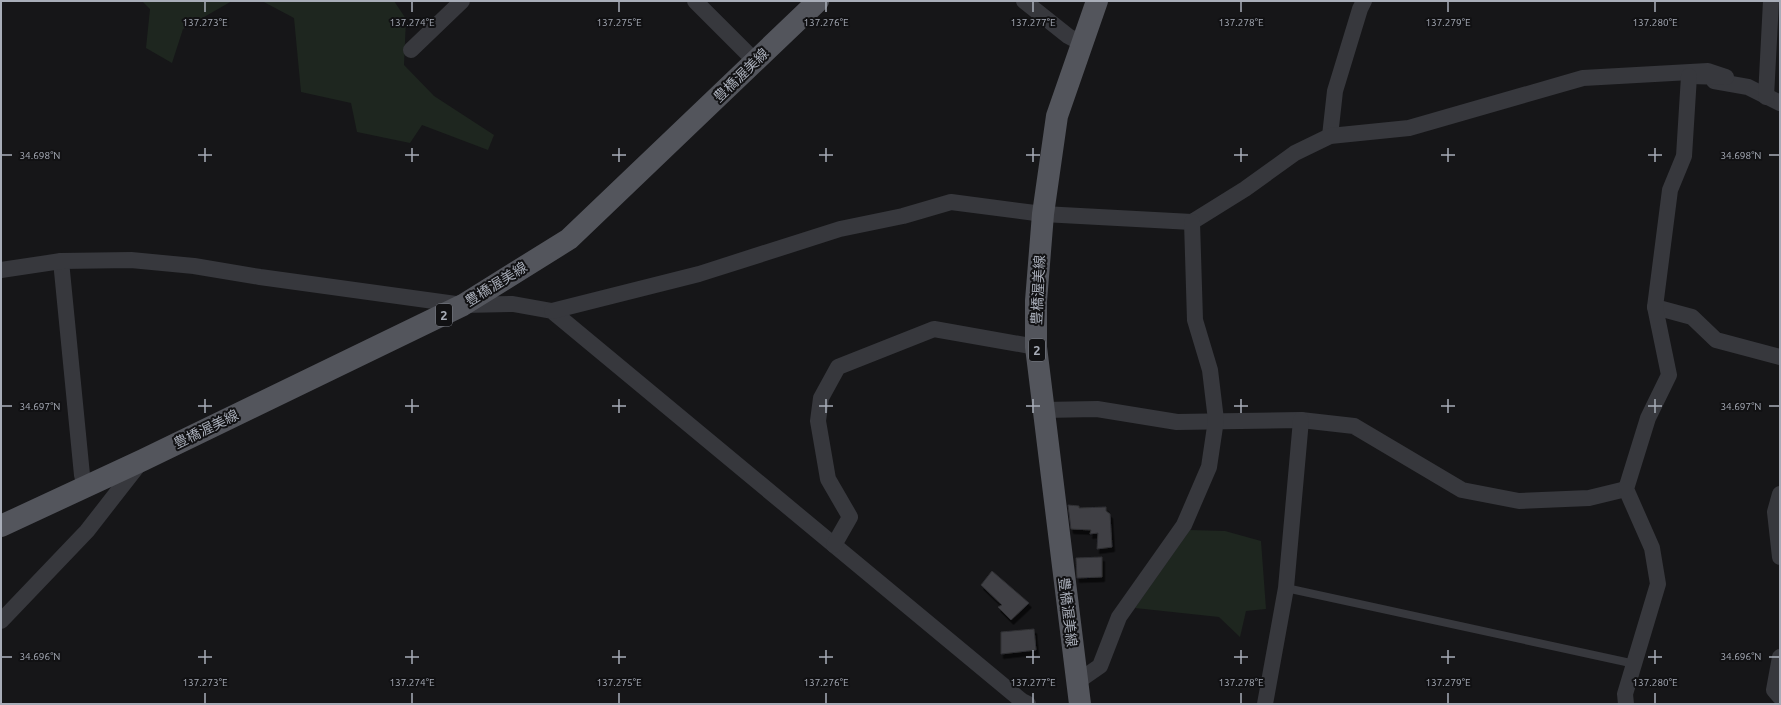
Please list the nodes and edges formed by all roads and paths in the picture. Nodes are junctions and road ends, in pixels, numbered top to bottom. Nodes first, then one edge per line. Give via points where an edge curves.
1 (462, 1) edge
2 (695, 1) edge
3 (818, 1) edge
4 (1024, 1) edge
5 (1098, 1) edge
6 (1364, 1) edge
7 (1771, 1) edge
8 (1083, 44) junction
9 (411, 50) dead end
10 (755, 61) junction
11 (1689, 76) junction
12 (1773, 100) edge
13 (1330, 136) junction
14 (1043, 214) junction
15 (1192, 222) junction
16 (61, 261) junction
17 (1, 270) edge
18 (463, 305) junction
19 (1655, 307) junction
20 (552, 311) junction
21 (1036, 347) junction
22 (1780, 357) edge
23 (1043, 410) junction
24 (1216, 420) junction
25 (1301, 420) junction
26 (143, 460) junction
27 (85, 486) junction
28 (1626, 489) junction
29 (1780, 494) edge
30 (1, 526) edge
31 (834, 545) junction
32 (1780, 558) edge
33 (1286, 588) junction
34 (1, 621) edge
35 (1780, 657) edge
36 (1635, 664) junction
37 (1077, 682) junction
38 (1780, 697) edge
39 (1028, 704) edge
40 (1080, 704) edge
41 (1265, 704) edge
42 (1626, 704) edge

1 - 9 street
2 - 10 street
3 - 10 main road, 豊橋渥美線 / 2
4 - 8 street via 1068,36
5 - 8 main road, 豊橋渥美線 / 2
6 - 13 street via 1335,91
7 - 12 street
8 - 14 main road, 豊橋渥美線 / 2 via 1057,116
10 - 18 main road, 豊橋渥美線 / 2 via 569,239
11 - 12 street via 1748,87
11 - 13 street via 1726,78 1708,71 1583,78 1409,128
11 - 19 street via 1684,156 1670,190
13 - 15 street via 1295,153 1245,189
14 - 15 street
14 - 20 street via 951,202 840,230 699,274
14 - 21 main road, 豊橋渥美線 / 2 via 1036,301
15 - 24 street via 1195,320 1210,370
16 - 17 street
16 - 18 street via 131,260 194,266
16 - 27 street
18 - 20 street via 513,304
18 - 26 main road, 豊橋渥美線 / 2
19 - 22 street via 1692,317 1716,340
19 - 28 street via 1669,375 1648,418
20 - 31 street
21 - 23 main road, 豊橋渥美線 / 2
21 - 31 street via 934,329 838,368 820,398 818,421 828,479 850,517
23 - 24 street via 1097,409 1177,422
23 - 37 main road, 豊橋渥美線 / 2
24 - 25 street
24 - 37 street via 1209,467 1184,525 1119,617 1100,666
25 - 28 street via 1354,426 1462,490 1519,501 1589,498
25 - 33 street
26 - 27 main road, 豊橋渥美線 / 2
26 - 34 street via 87,531
27 - 30 main road, 豊橋渥美線 / 2
28 - 36 street via 1652,548 1658,584
29 - 32 street via 1775,512
31 - 39 street
33 - 36 lane
33 - 41 street
35 - 38 street via 1774,690
36 - 42 street via 1625,694
37 - 40 main road, 豊橋渥美線 / 2

